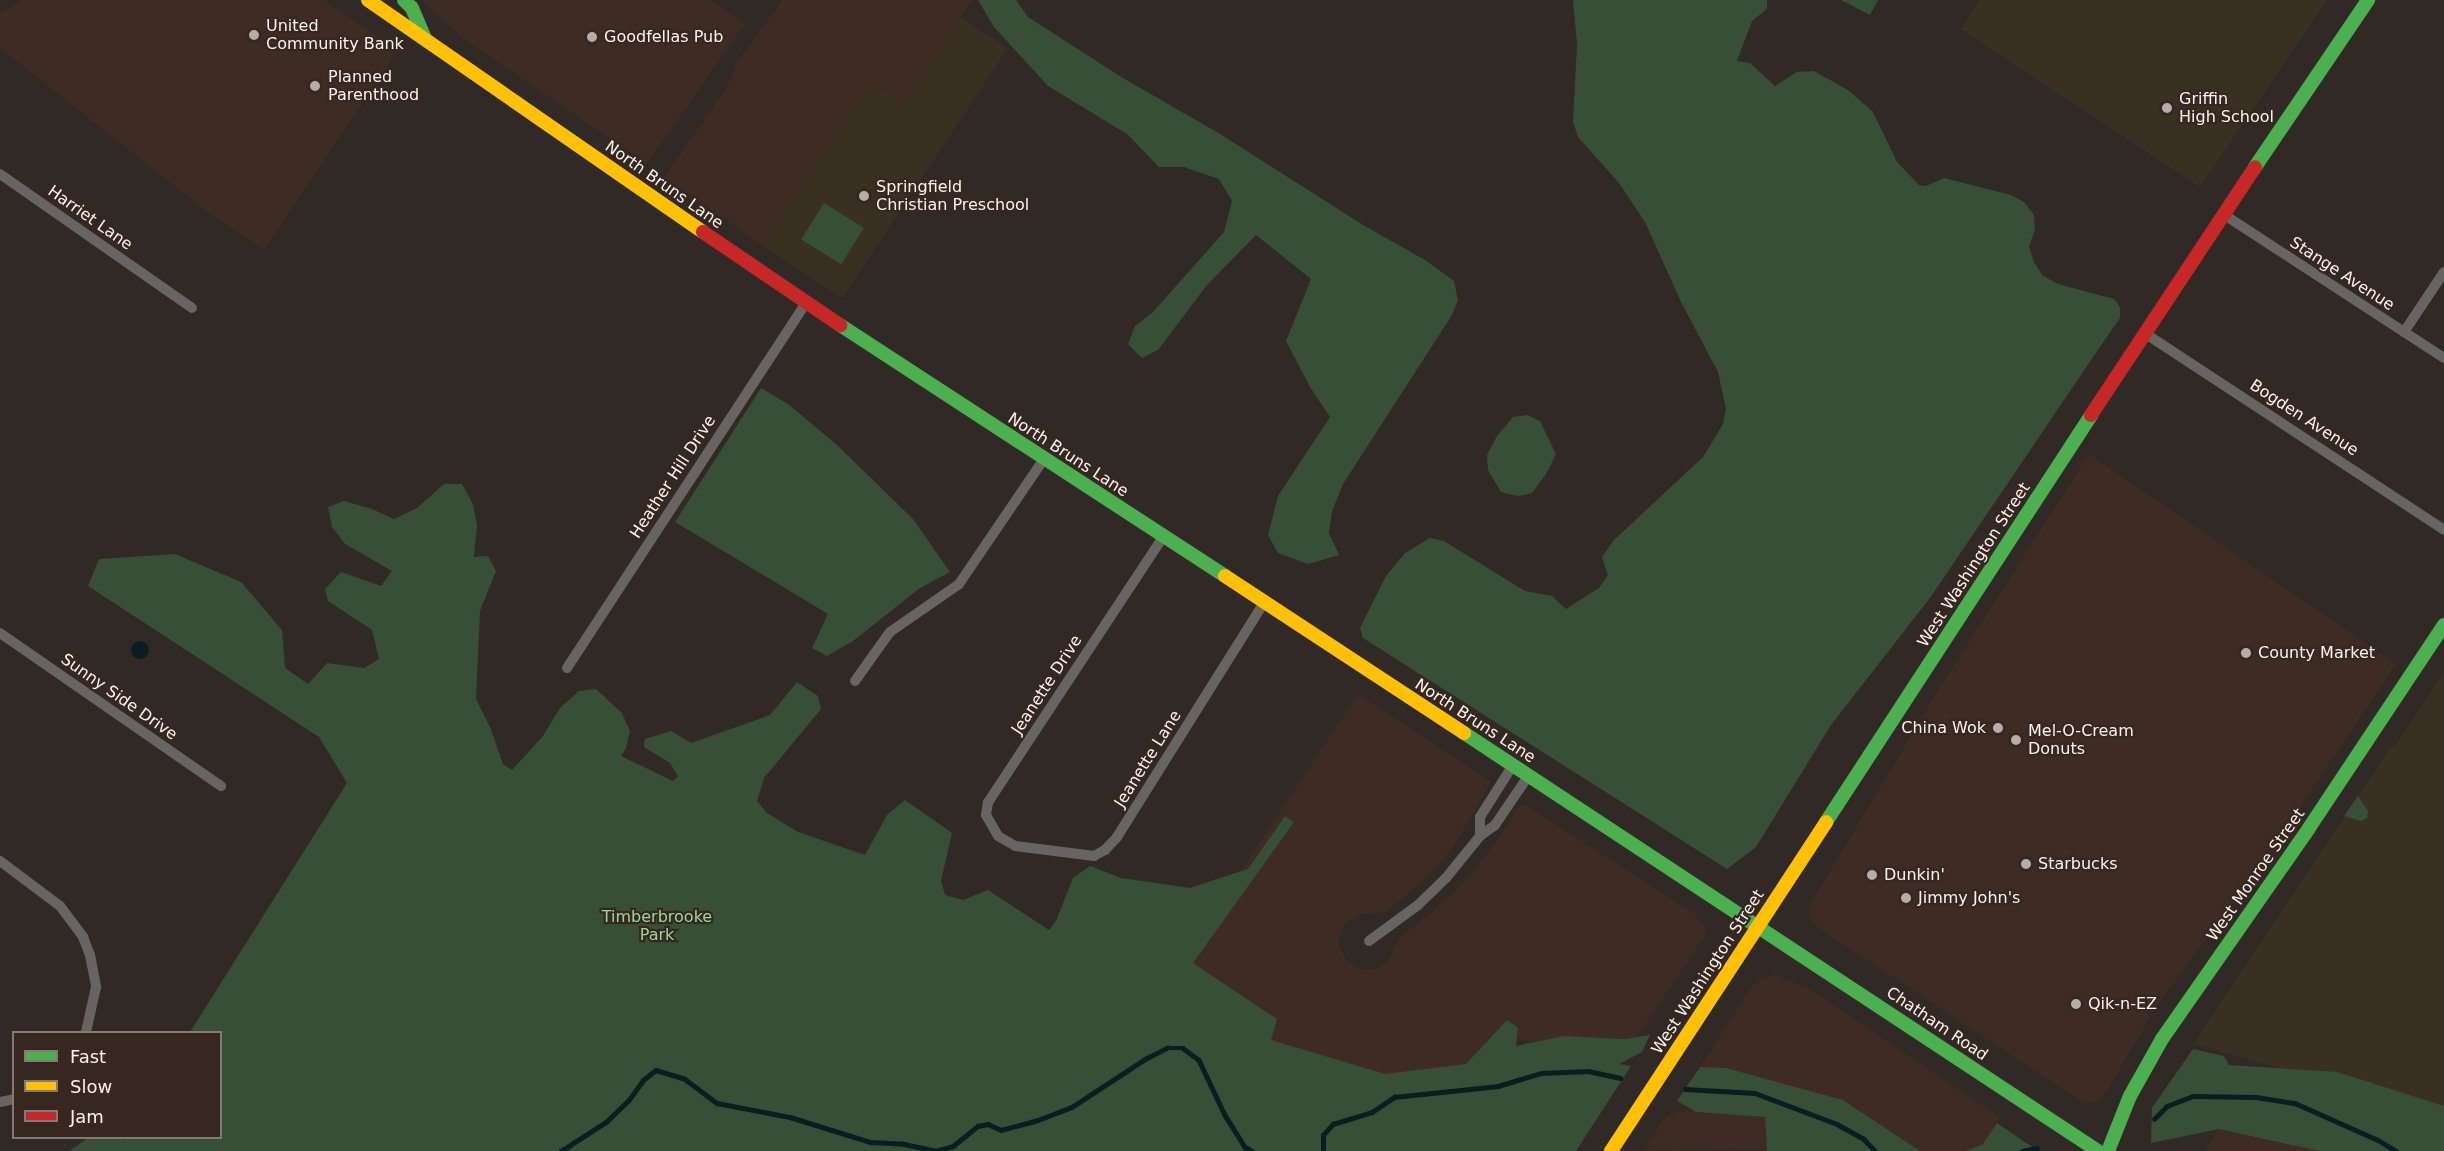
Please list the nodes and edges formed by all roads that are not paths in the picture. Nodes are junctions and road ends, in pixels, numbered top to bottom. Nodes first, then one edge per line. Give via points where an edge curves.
1 (368, 0) edge
2 (404, 0) edge
3 (2368, 0) edge
4 (425, 39) junction
5 (0, 174) edge
6 (2223, 214) junction
7 (2444, 272) edge
8 (806, 303) junction
9 (192, 308) dead end
10 (2404, 332) junction
11 (2146, 334) junction
12 (2444, 358) edge
13 (1044, 459) junction
14 (2444, 530) edge
15 (1163, 537) junction
16 (1264, 603) junction
17 (2444, 625) edge
18 (0, 633) edge
19 (567, 668) dead end
20 (855, 681) dead end
21 (1513, 765) junction
22 (1529, 775) junction
23 (221, 786) dead end
24 (1480, 836) junction
25 (1015, 846) joint
26 (0, 861) edge
27 (1758, 925) junction
28 (1368, 941) dead end
29 (86, 1031) edge
30 (1611, 1151) edge
31 (2098, 1151) edge
32 (2108, 1151) edge

1 - 4 main road, North Bruns Lane
2 - 4 main road via 412,8
3 - 6 main road, West Washington Street
4 - 8 main road, North Bruns Lane
5 - 9 street, Harriet Lane
6 - 10 street, Stange Avenue
6 - 11 main road, West Washington Street
7 - 10 street
8 - 13 main road, North Bruns Lane
8 - 19 street, Heather Hill Drive
10 - 12 street, Stange Avenue
11 - 14 street, Bogden Avenue
11 - 27 main road, West Washington Street
13 - 15 main road, North Bruns Lane
13 - 20 street via 968,574 947,594 890,632
15 - 16 main road, North Bruns Lane
15 - 25 street, Jeanette Drive via 988,802 986,815 990,825 998,836
16 - 21 main road, North Bruns Lane
16 - 25 street, Jeanette Lane via 1117,837 1105,850 1094,856
17 - 32 main road, West Monroe Street via 2162,1039 2130,1096
18 - 23 street, Sunny Side Drive
21 - 22 main road, North Bruns Lane
21 - 24 street via 1480,817
22 - 24 street via 1495,825
22 - 27 main road, North Bruns Lane
24 - 28 street via 1435,890
26 - 29 street via 60,906 83,937 96,987
27 - 30 main road, West Washington Street
27 - 31 main road, Chatham Road

